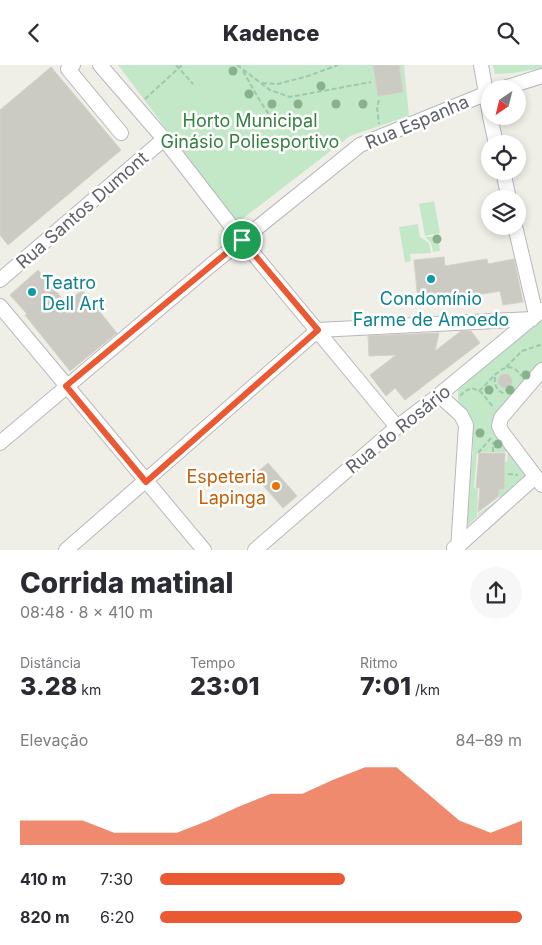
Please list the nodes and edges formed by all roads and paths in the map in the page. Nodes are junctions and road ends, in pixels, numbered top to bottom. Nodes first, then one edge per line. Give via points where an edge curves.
1 (73, 65) edge
2 (100, 65) edge
3 (176, 65) edge
4 (182, 65) edge
5 (237, 65) edge
6 (338, 65) edge
7 (481, 65) edge
8 (179, 68) junction
9 (241, 69) junction
10 (542, 76) edge
11 (485, 80) edge
12 (526, 81) edge
13 (371, 82) dead end
14 (260, 83) junction
15 (193, 84) dead end
16 (481, 96) edge
17 (379, 100) dead end
18 (136, 108) junction
19 (269, 115) junction
20 (264, 118) dead end
21 (278, 128) dead end
22 (121, 133) dead end
23 (384, 135) junction
24 (164, 139) junction
25 (517, 235) edge
26 (242, 240) junction
27 (0, 280) edge
28 (0, 306) edge
29 (537, 315) edge
30 (318, 330) junction
31 (542, 343) edge
32 (506, 367) junction
33 (542, 370) edge
34 (495, 377) junction
35 (522, 381) dead end
36 (66, 386) junction
37 (479, 391) junction
38 (439, 395) junction
39 (509, 395) dead end
40 (451, 405) junction
41 (501, 418) junction
42 (397, 427) junction
43 (494, 435) dead end
44 (0, 443) edge
45 (493, 452) dead end
46 (540, 480) edge
47 (146, 482) junction
48 (454, 549) edge
49 (66, 550) edge
50 (204, 550) edge
51 (255, 550) edge

1 - 22 street via 68,69
2 - 18 street
3 - 8 path
4 - 8 path
5 - 9 path
6 - 14 path via 278,84
7 - 11 street
8 - 15 path
8 - 18 path
9 - 14 path
9 - 19 path
10 - 12 street
13 - 14 path via 290,97
16 - 23 street, Rua Espanha
17 - 23 path via 376,107
18 - 24 street
19 - 20 path
19 - 21 path
23 - 26 street, Rua Espanha via 360,145
24 - 26 street
24 - 27 street, Rua Santos Dumont
25 - 29 street
26 - 30 street
26 - 36 street, Rua Espanha
28 - 36 street
29 - 30 street
29 - 38 street, Rua do Rosário
30 - 42 street
30 - 47 street
31 - 32 path via 522,351
32 - 34 path
32 - 35 path via 519,372
33 - 41 street
34 - 37 path
34 - 39 path via 497,389
36 - 44 street, Rua Espanha
36 - 47 street
37 - 40 path via 472,388 465,391
37 - 41 path
38 - 40 street
38 - 42 street, Rua do Rosário
40 - 48 street via 466,425
41 - 46 street via 499,426 502,432
42 - 51 street, Rua do Rosário
43 - 45 path
46 - 48 street
47 - 49 street
47 - 50 street

